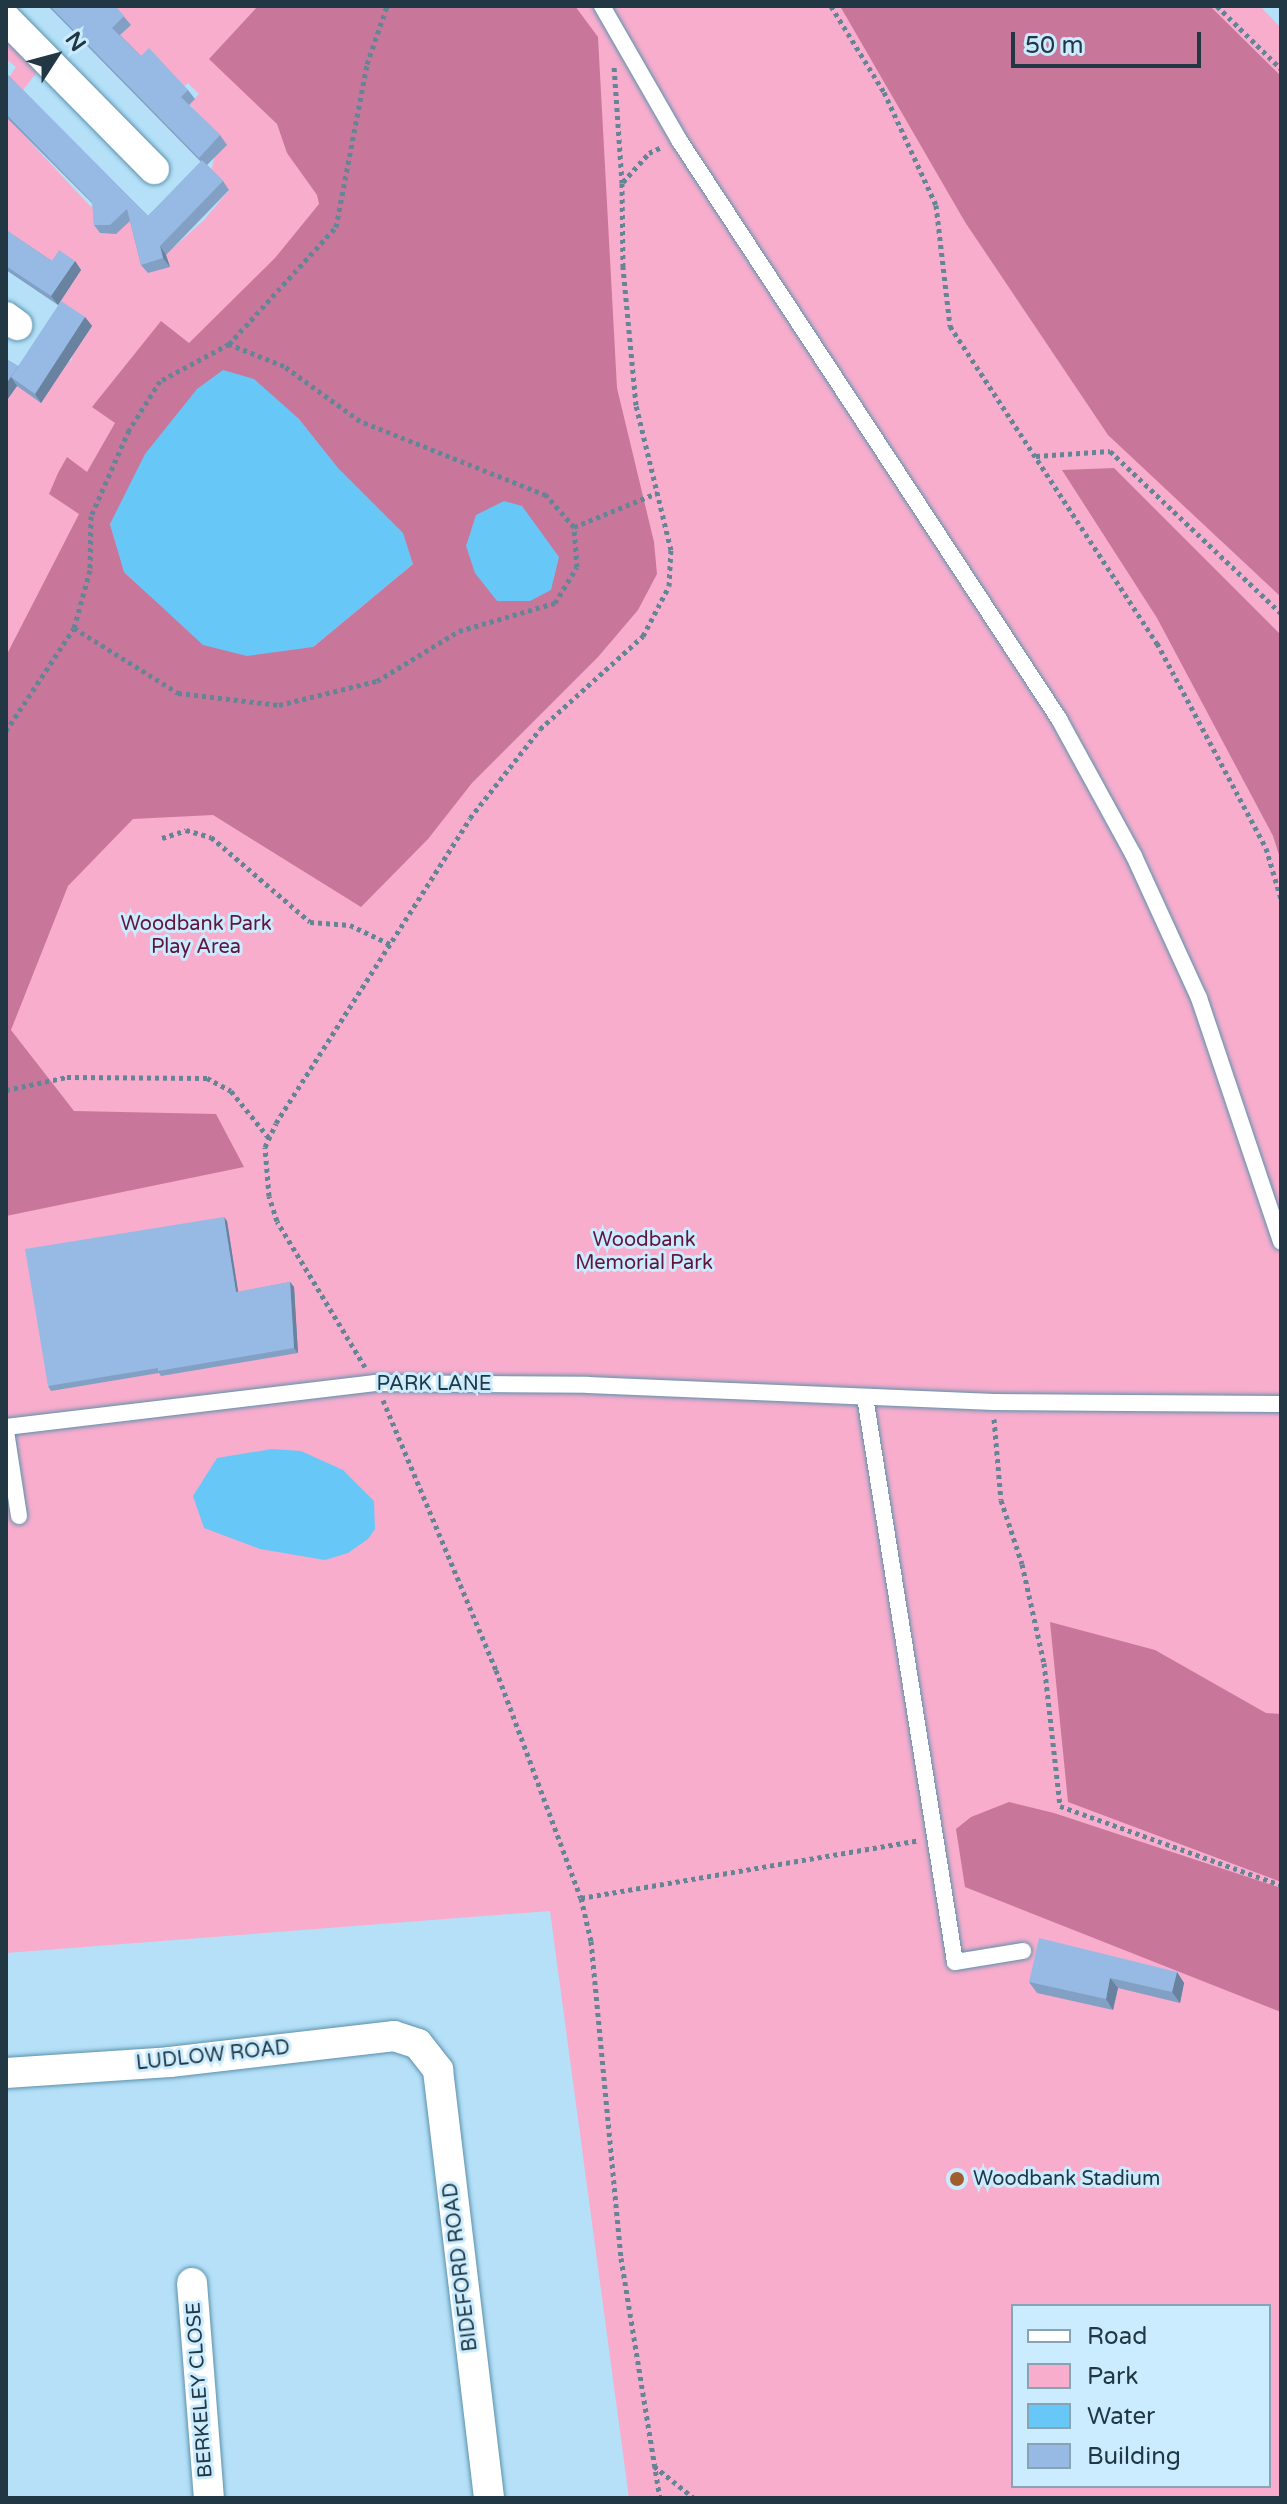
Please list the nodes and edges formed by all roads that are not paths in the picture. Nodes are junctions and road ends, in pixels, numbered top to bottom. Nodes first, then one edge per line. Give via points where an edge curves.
1 (602, 6) edge
2 (6, 19) edge
3 (154, 169) dead end
4 (1281, 1242) edge
5 (865, 1397) junction
6 (1281, 1404) edge
7 (6, 1429) edge
8 (19, 1516) dead end
9 (1023, 1951) dead end
10 (418, 2044) joint
11 (6, 2073) edge
12 (192, 2283) dead end
13 (209, 2498) edge
14 (489, 2498) edge

1 - 4 lane via 679,140 1067,733 1134,856 1199,998
2 - 3 street
5 - 6 lane, PARK LANE
5 - 7 lane, PARK LANE via 588,1385 375,1383
5 - 9 lane via 955,1962
7 - 8 lane
10 - 11 street, LUDLOW ROAD via 394,2036 170,2062
10 - 14 street, BIDEFORD ROAD via 438,2070
12 - 13 street, BERKELEY CLOSE

